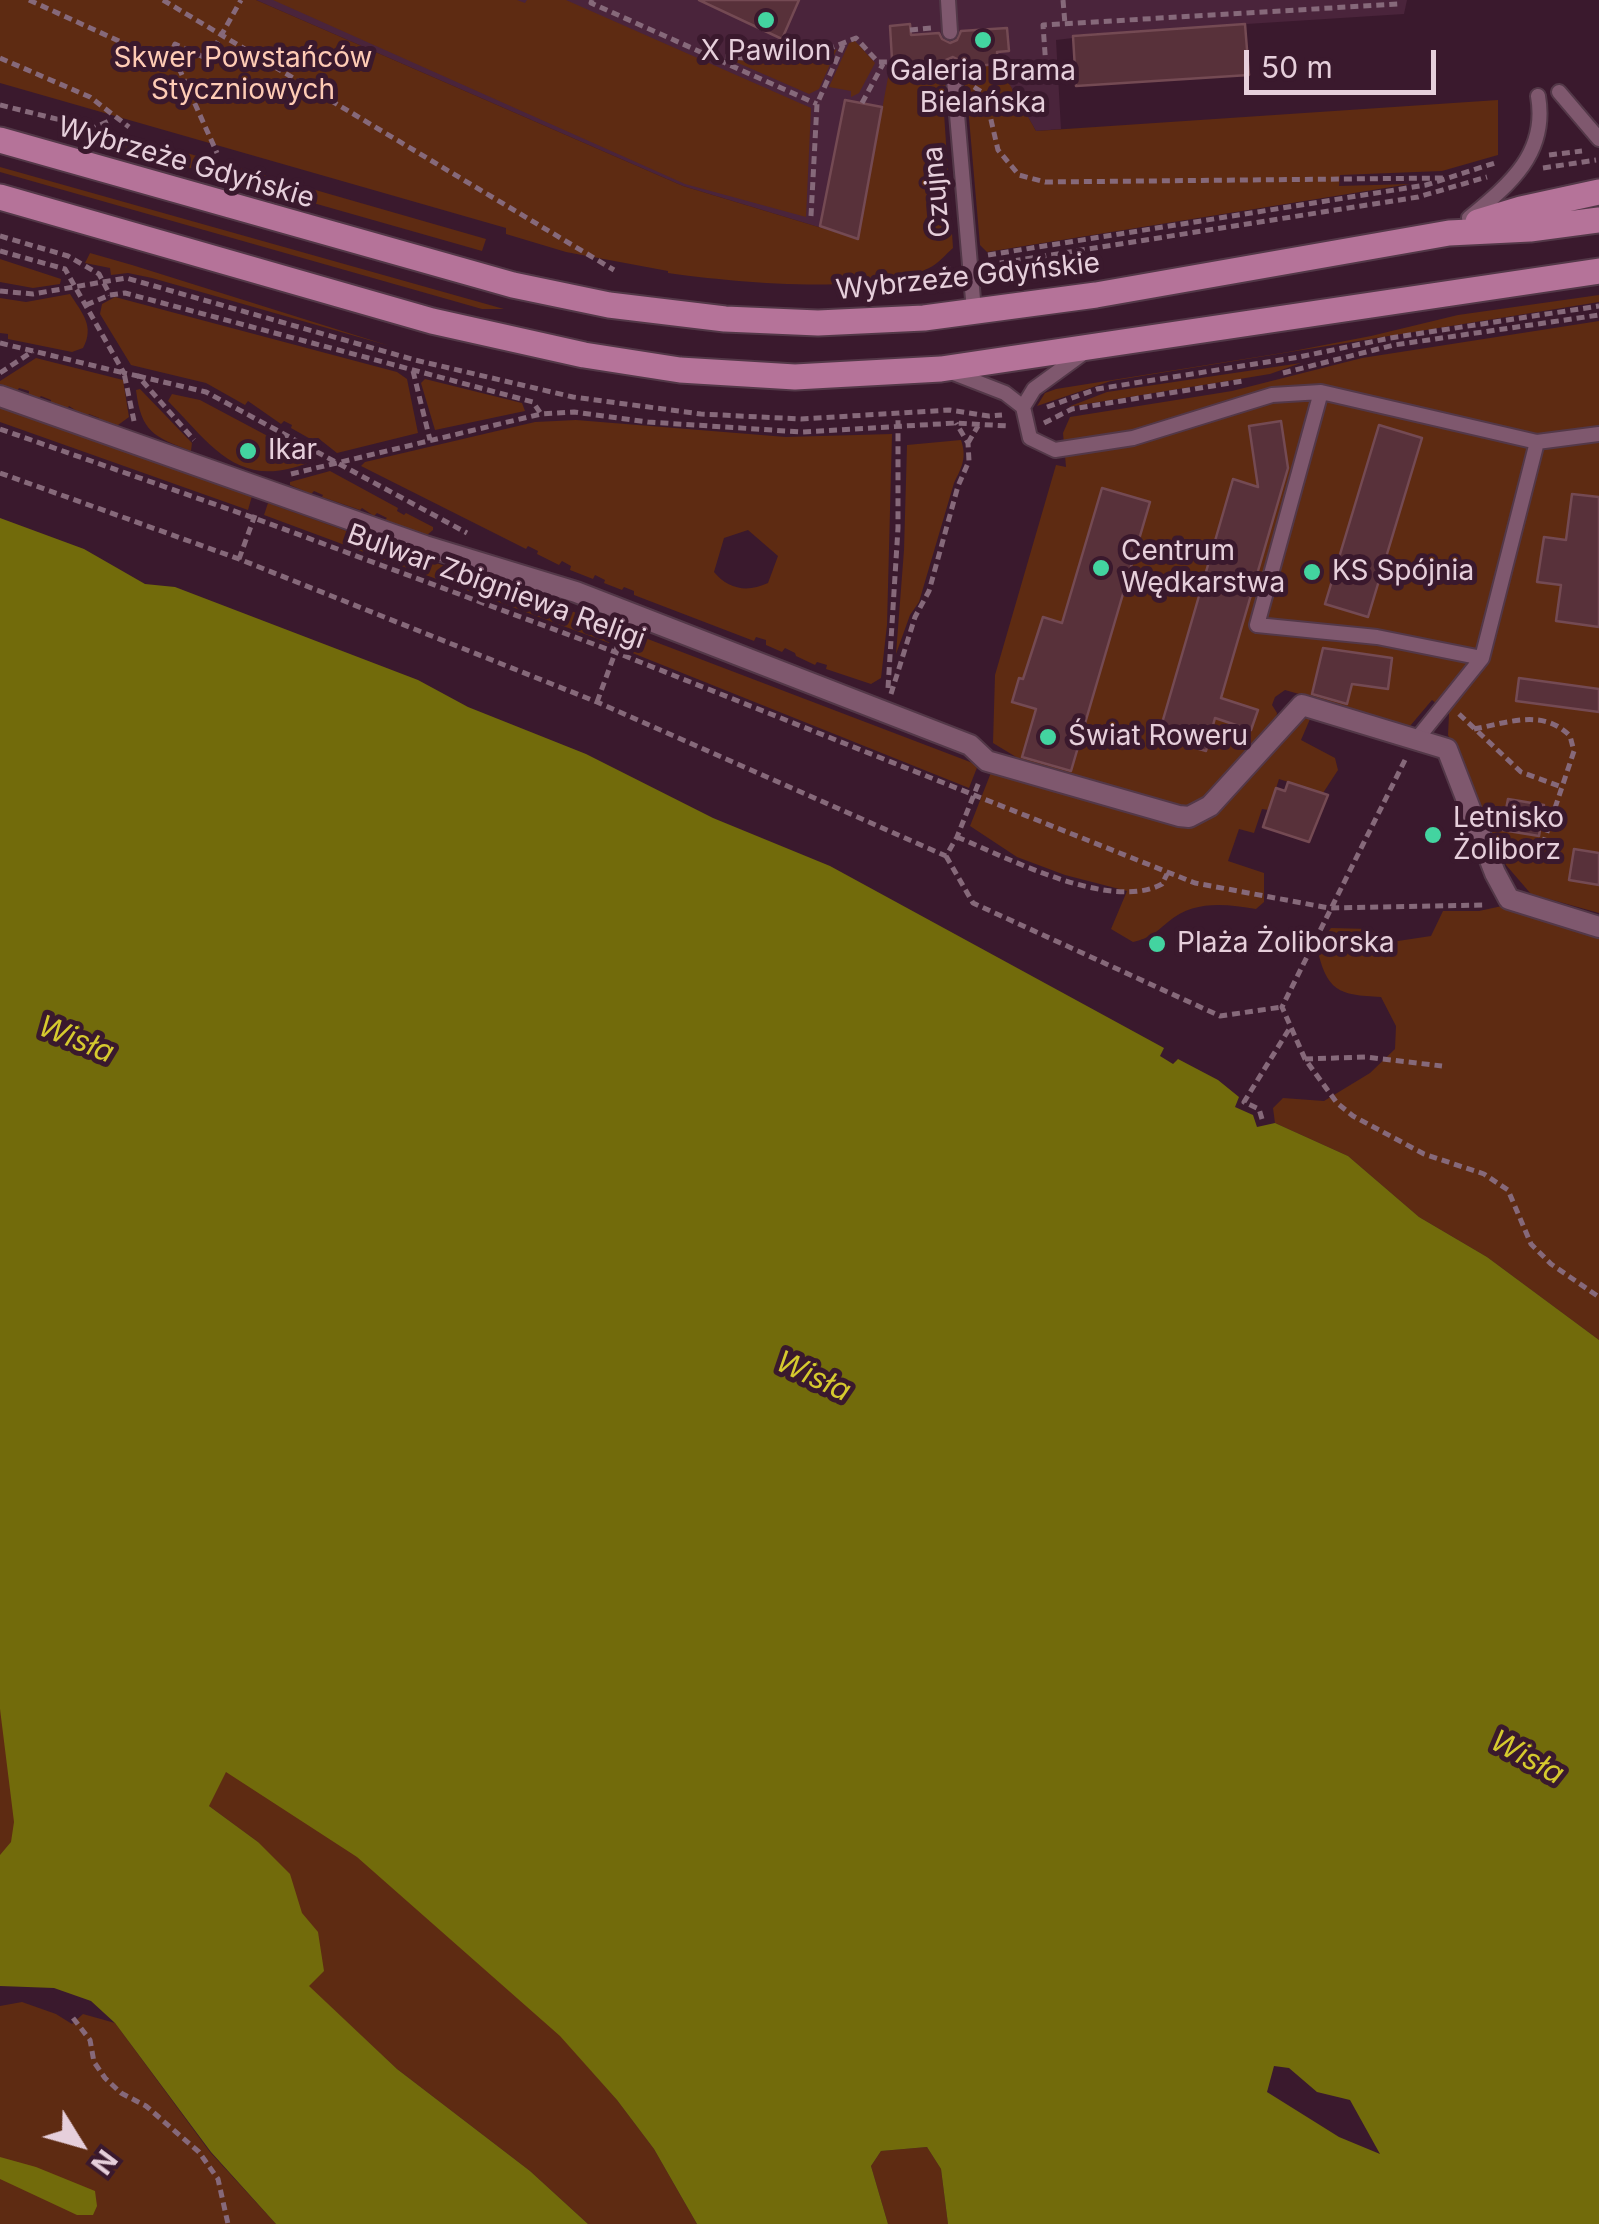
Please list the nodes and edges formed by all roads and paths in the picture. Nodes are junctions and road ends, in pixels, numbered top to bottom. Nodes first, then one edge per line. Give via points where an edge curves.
1 (29, 0) edge
2 (163, 0) edge
3 (241, 0) edge
4 (592, 0) edge
5 (948, 0) edge
6 (1063, 0) edge
7 (1398, 0) edge
8 (1065, 24) junction
9 (950, 32) dead end
10 (221, 37) junction
11 (845, 40) junction
12 (708, 56) junction
13 (0, 58) edge
14 (900, 59) dead end
15 (168, 61) junction
16 (883, 64) junction
17 (953, 68) dead end
18 (1047, 81) dead end
19 (954, 89) junction
20 (1559, 92) dead end
21 (1538, 96) dead end
22 (862, 103) dead end
23 (0, 104) edge
24 (817, 104) junction
25 (109, 120) dead end
26 (128, 127) dead end
27 (1599, 138) edge
28 (0, 140) edge
29 (1599, 149) edge
30 (217, 152) dead end
31 (1528, 158) junction
32 (1599, 160) edge
33 (1517, 172) junction
34 (1452, 178) junction
35 (1599, 192) edge
36 (0, 197) edge
37 (811, 216) dead end
38 (1599, 220) edge
39 (1449, 233) junction
40 (0, 236) edge
41 (0, 251) edge
42 (68, 256) junction
43 (968, 264) junction
44 (65, 269) junction
45 (614, 270) dead end
46 (1599, 271) edge
47 (103, 282) junction
48 (75, 288) junction
49 (0, 291) edge
50 (110, 294) dead end
51 (1599, 306) edge
52 (974, 311) junction
53 (238, 312) dead end
54 (0, 343) edge
55 (1089, 349) junction
56 (34, 351) junction
57 (941, 369) junction
58 (413, 372) dead end
59 (0, 373) edge
60 (124, 373) junction
61 (138, 376) junction
62 (1321, 392) junction
63 (0, 396) edge
64 (1023, 409) junction
65 (541, 414) dead end
66 (898, 415) dead end
67 (956, 423) dead end
68 (978, 426) dead end
69 (0, 430) edge
70 (1599, 434) edge
71 (430, 440) junction
72 (1537, 442) junction
73 (968, 443) junction
74 (139, 444) junction
75 (332, 462) junction
76 (222, 472) junction
77 (0, 473) edge
78 (260, 486) junction
79 (254, 518) junction
80 (470, 534) dead end
81 (239, 560) junction
82 (630, 613) junction
83 (615, 652) junction
84 (1482, 658) junction
85 (597, 702) junction
86 (1446, 702) junction
87 (886, 712) junction
88 (1474, 729) junction
89 (1416, 740) junction
90 (987, 761) junction
91 (1563, 787) junction
92 (974, 794) junction
93 (957, 838) junction
94 (1540, 853) dead end
95 (946, 856) junction
96 (1168, 874) junction
97 (1480, 906) dead end
98 (1329, 908) junction
99 (1599, 927) edge
100 (1282, 1007) junction
101 (1291, 1026) junction
102 (1305, 1060) junction
103 (1442, 1066) dead end
104 (1262, 1119) dead end
105 (1599, 1297) edge
106 (74, 2018) dead end
107 (228, 2224) edge

1 - 15 path
2 - 10 path
3 - 10 path
4 - 12 path
5 - 9 lane
6 - 8 path
7 - 8 path
8 - 18 path via 1044,25
10 - 15 path via 208,59 175,44
10 - 45 path
11 - 12 path via 798,61
11 - 16 path via 856,38
11 - 24 path
12 - 24 path
13 - 26 path via 90,98
14 - 16 path
15 - 30 path via 178,66
16 - 22 path
17 - 19 lane, Czujna
19 - 34 path via 980,89 998,150 1019,175 1045,182
19 - 43 lane, Czujna
20 - 27 lane
21 - 31 lane via 1542,118
23 - 25 path via 93,128
24 - 37 path
28 - 52 main road, Wybrzeże Gdyńskie via 448,268 595,303 691,317 818,323
29 - 31 path
31 - 33 lane
31 - 34 path
32 - 33 path
33 - 39 lane
33 - 43 path via 1418,197
34 - 43 path via 978,256
35 - 39 main road via 1521,208
36 - 57 main road via 432,321 584,355 795,377
38 - 39 main road, Wybrzeże Gdyńskie
39 - 52 main road, Wybrzeże Gdyńskie
40 - 42 path
41 - 44 path
42 - 44 path
42 - 47 path
43 - 52 lane, Czujna
44 - 48 path
46 - 55 main road
47 - 48 path
47 - 50 path
47 - 53 path via 126,278
48 - 49 path
48 - 60 path
51 - 64 path via 1097,389
54 - 56 path
55 - 57 main road
55 - 64 lane via 1034,390
56 - 59 path
56 - 60 path
57 - 64 lane via 1004,393
58 - 71 path
60 - 61 path
60 - 74 path
61 - 75 path via 206,392
61 - 76 path
62 - 64 lane via 1272,395 1134,438 1067,450 1030,438
62 - 72 lane
62 - 84 lane via 1258,624 1377,637
63 - 74 street
65 - 71 path
66 - 87 path
67 - 73 path
68 - 73 path
69 - 79 path, Bulwar Zbigniewa Religi
70 - 72 lane
71 - 75 path
72 - 84 lane
73 - 87 path via 968,461
74 - 76 street
75 - 78 path
75 - 80 path
76 - 78 street
77 - 81 path
78 - 79 path
78 - 82 street
79 - 81 path
79 - 83 path, Bulwar Zbigniewa Religi
81 - 85 path
82 - 83 path
82 - 87 street
83 - 85 path
83 - 92 path, Bulwar Zbigniewa Religi
84 - 86 lane
85 - 95 path
86 - 88 path
86 - 89 lane
87 - 90 street via 970,745
88 - 91 path via 1521,772
88 - 91 path via 1530,718 1562,727 1574,750
89 - 90 street via 1302,705 1210,806 1190,817
89 - 98 path
89 - 99 street via 1447,748 1509,900
90 - 92 path
91 - 94 path
92 - 93 path
92 - 96 path, Bulwar Zbigniewa Religi
93 - 95 path
93 - 96 path via 1069,882 1133,894 1162,884
95 - 100 path via 973,903 1202,1008 1220,1016
96 - 98 path, Bulwar Zbigniewa Religi
97 - 98 path, Bulwar Zbigniewa Religi
98 - 100 path
100 - 101 path
101 - 102 path
101 - 104 path via 1244,1102 1260,1109
102 - 103 path via 1365,1057
102 - 105 path via 1353,1116 1508,1190 1531,1244
106 - 107 path via 105,2078 199,2152 218,2178

